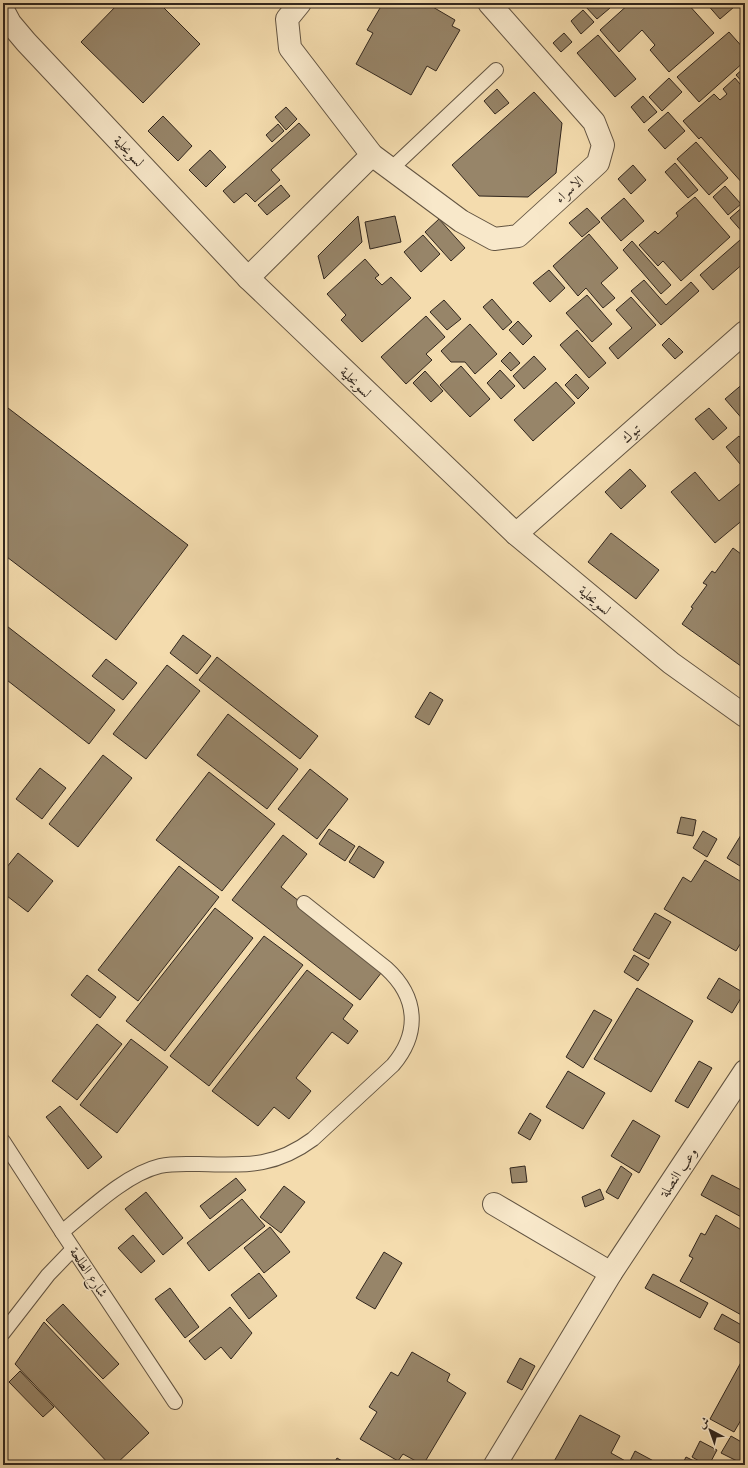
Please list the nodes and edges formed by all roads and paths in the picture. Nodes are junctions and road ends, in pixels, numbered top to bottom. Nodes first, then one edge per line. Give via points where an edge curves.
1 (300, 3) edge
2 (490, 3) edge
3 (3, 10) edge
4 (496, 70) dead end
5 (372, 155) junction
6 (391, 169) junction
7 (248, 278) junction
8 (745, 332) edge
9 (516, 534) junction
10 (745, 716) edge
11 (304, 903) dead end
12 (745, 1071) edge
13 (3, 1141) edge
14 (494, 1204) dead end
15 (62, 1232) junction
16 (73, 1249) junction
17 (610, 1273) junction
18 (3, 1333) edge
19 (175, 1402) dead end
20 (495, 1465) edge

1 - 5 street, الاسراء via 287,20 290,48
2 - 6 street, الاسراء via 594,122 604,145 598,163 518,236 494,239 461,221
3 - 7 street, لسويحلية via 26,42
4 - 6 lane
5 - 6 street, الاسراء
5 - 7 street
7 - 9 street, لسويحلية
8 - 9 street, تبوك
9 - 10 street, لسويحلية via 671,663
11 - 15 lane via 386,968 405,989 412,1016 408,1042 402,1055 313,1140 299,1150 284,1157 245,1165 175,1164 147,1170 132,1177
12 - 17 street, وعب النصلة
13 - 15 lane, شارع الطلحة
14 - 17 street
15 - 16 lane, شارع الطلحة
16 - 18 lane via 48,1275
16 - 19 lane, شارع الطلحة
17 - 20 street, وعب النصلة

